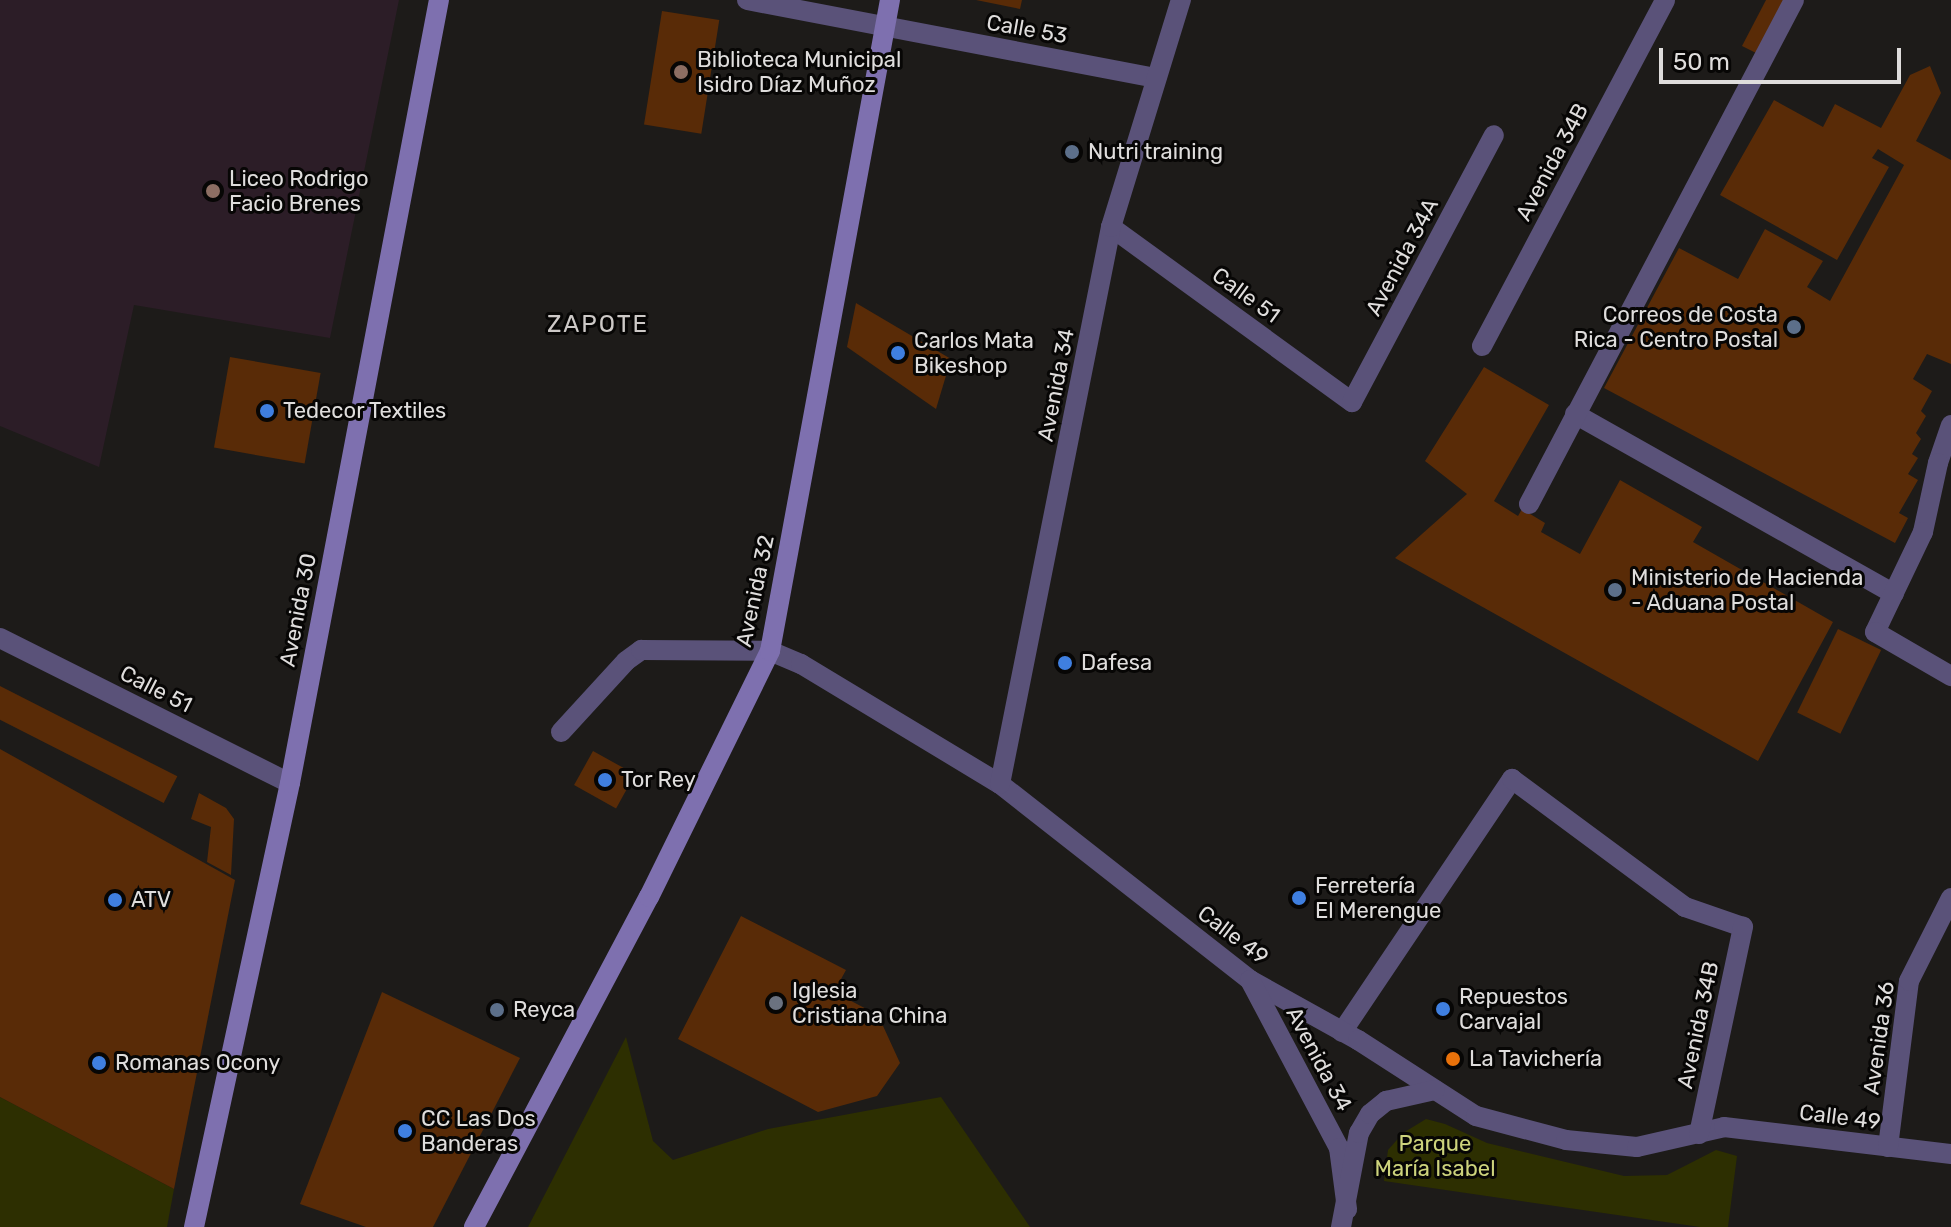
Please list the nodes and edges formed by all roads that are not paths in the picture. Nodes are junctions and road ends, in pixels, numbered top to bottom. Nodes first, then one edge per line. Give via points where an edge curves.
1 (439, 0) edge
2 (747, 0) edge
3 (890, 0) edge
4 (1181, 0) edge
5 (1665, 0) edge
6 (1794, 0) edge
7 (884, 28) junction
8 (1156, 78) junction
9 (1494, 135) dead end
10 (1111, 227) junction
11 (1482, 346) dead end
12 (1352, 402) joint
13 (1575, 414) junction
14 (1951, 425) edge
15 (1529, 504) dead end
16 (1894, 594) junction
17 (0, 638) edge
18 (770, 651) junction
19 (1951, 676) edge
20 (561, 732) dead end
21 (290, 783) junction
22 (1000, 784) junction
23 (1951, 898) edge
24 (1250, 980) junction
25 (1342, 1032) junction
26 (1435, 1090) junction
27 (1699, 1134) junction
28 (1888, 1147) junction
29 (1951, 1154) edge
30 (1344, 1218) edge
31 (194, 1227) edge
32 (474, 1227) edge

1 - 21 main road, Avenida 30
2 - 7 street, Calle 53
3 - 7 main road, Avenida 32
4 - 8 street, Avenida 34
5 - 11 street, Avenida 34B
6 - 13 street
7 - 8 street, Calle 53
7 - 18 main road, Avenida 32
8 - 10 street, Avenida 34
9 - 12 street, Avenida 34A
10 - 12 street, Calle 51
10 - 22 street, Avenida 34
13 - 15 street
13 - 16 street
14 - 16 street via 1923,532
16 - 19 street via 1875,632
17 - 21 street, Calle 51
18 - 20 street, Calle 49 via 641,650
18 - 22 street, Calle 49 via 801,664
18 - 32 main road, Avenida 32 via 649,897
21 - 31 main road, Avenida 30
22 - 24 street, Calle 49
23 - 28 street, Avenida 36 via 1909,981
24 - 25 street, Calle 49
24 - 30 street, Avenida 34 via 1339,1148
25 - 26 street, Calle 49
25 - 27 street, Avenida 34B via 1512,779 1685,907 1743,927
26 - 27 street, Calle 49 via 1476,1116 1566,1140 1637,1147
26 - 30 street, Avenida 34 via 1386,1101 1370,1114 1359,1133
27 - 28 street, Calle 49 via 1724,1127
28 - 29 street, Calle 49

